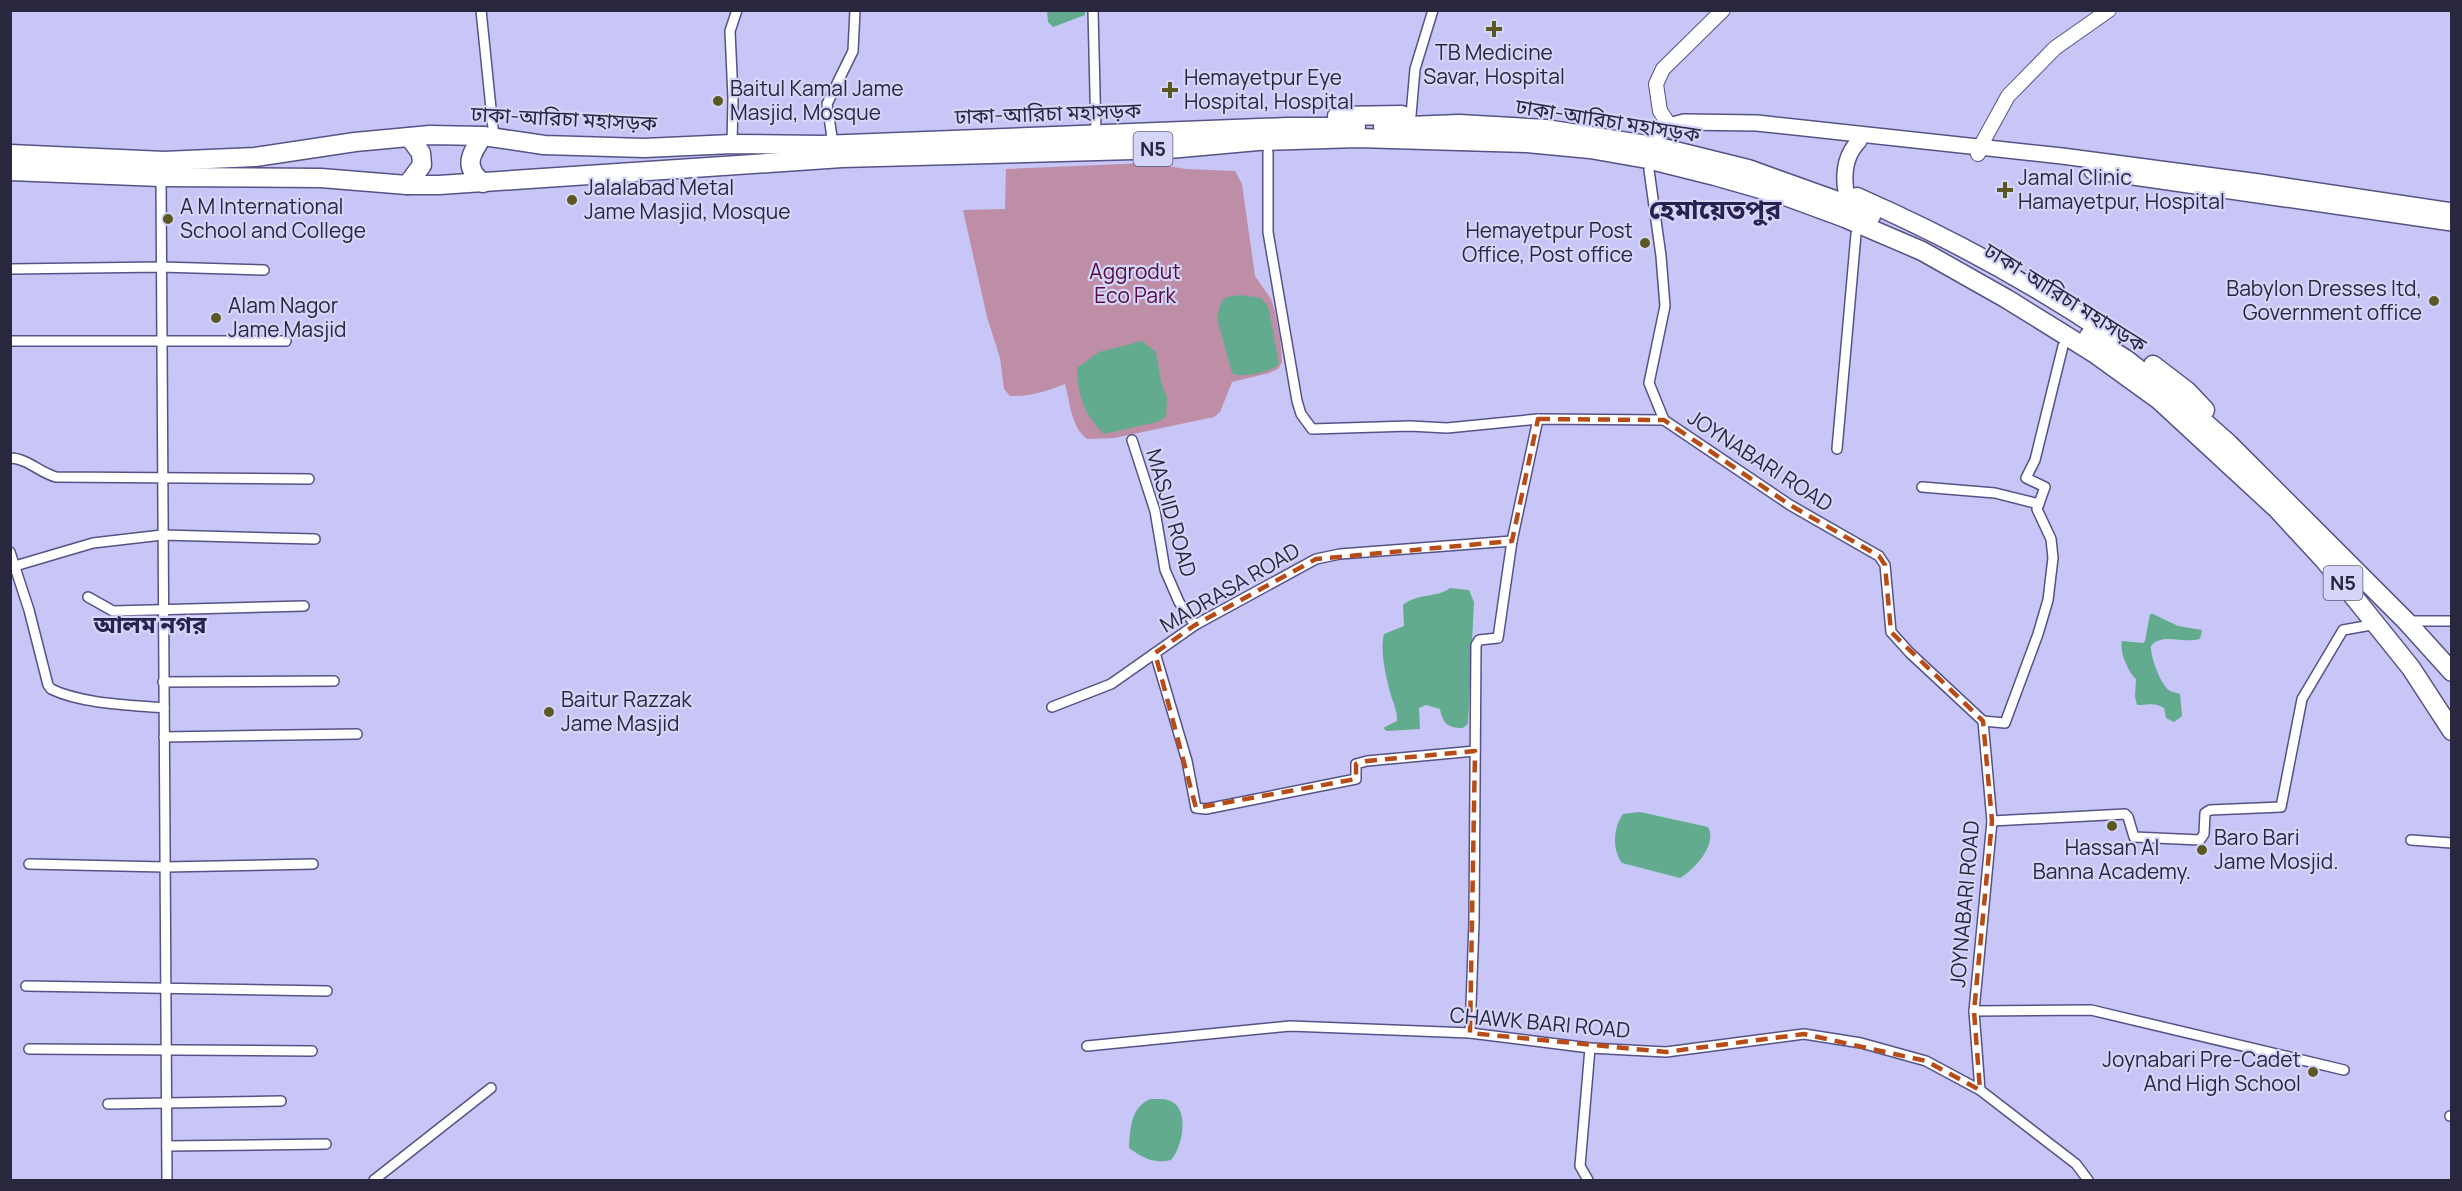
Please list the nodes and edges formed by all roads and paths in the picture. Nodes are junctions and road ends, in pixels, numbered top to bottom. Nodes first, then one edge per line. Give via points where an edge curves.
1 (481, 10) edge
2 (737, 10) edge
3 (855, 10) edge
4 (1093, 10) edge
5 (1433, 10) edge
6 (1723, 10) edge
7 (2109, 10) edge
8 (1411, 115) junction
9 (1667, 133) junction
10 (1096, 134) junction
11 (409, 137) junction
12 (488, 137) junction
13 (1168, 140) junction
14 (1859, 141) junction
15 (732, 144) junction
16 (833, 144) junction
17 (1979, 150) junction
18 (1268, 152) junction
19 (10, 154) edge
20 (1649, 170) junction
21 (10, 171) edge
22 (161, 177) junction
23 (483, 183) junction
24 (407, 185) junction
25 (1846, 192) junction
26 (2451, 212) edge
27 (2451, 223) edge
28 (1856, 234) junction
29 (161, 267) junction
30 (10, 269) edge
31 (264, 270) dead end
32 (162, 340) junction
33 (10, 341) edge
34 (286, 341) dead end
35 (2062, 346) junction
36 (1538, 419) junction
37 (1664, 420) junction
38 (1131, 440) dead end
39 (2222, 448) junction
40 (1838, 449) dead end
41 (10, 458) edge
42 (163, 478) junction
43 (309, 479) dead end
44 (1922, 487) dead end
45 (2038, 506) junction
46 (162, 535) junction
47 (315, 539) dead end
48 (1512, 541) junction
49 (10, 552) edge
50 (15, 566) junction
51 (88, 597) dead end
52 (304, 606) dead end
53 (163, 610) junction
54 (2406, 621) junction
55 (2451, 621) edge
56 (2377, 624) junction
57 (1195, 625) junction
58 (1155, 653) junction
59 (2451, 672) edge
60 (334, 681) dead end
61 (163, 682) junction
62 (1052, 707) dead end
63 (164, 708) junction
64 (1983, 721) junction
65 (2451, 731) edge
66 (357, 734) dead end
67 (164, 737) junction
68 (1475, 751) junction
69 (1992, 821) junction
70 (2411, 840) dead end
71 (2451, 843) edge
72 (29, 864) dead end
73 (313, 864) dead end
74 (165, 867) junction
75 (27, 986) dead end
76 (166, 988) junction
77 (327, 991) dead end
78 (1974, 1011) junction
79 (1470, 1033) junction
80 (1087, 1046) dead end
81 (1590, 1048) junction
82 (29, 1049) dead end
83 (166, 1050) junction
84 (312, 1051) dead end
85 (2344, 1070) dead end
86 (491, 1088) dead end
87 (1980, 1090) junction
88 (281, 1101) dead end
89 (166, 1102) junction
90 (108, 1104) dead end
91 (326, 1144) dead end
92 (166, 1146) junction
93 (167, 1180) edge
94 (374, 1180) edge
95 (1588, 1180) edge
96 (2088, 1180) edge

1 - 12 street
2 - 15 street via 730,31
3 - 16 street via 853,51 827,104
4 - 10 street
5 - 8 street via 1415,69
6 - 9 main road via 1663,69 1656,84
7 - 17 main road via 2055,48 2008,96
8 - 9 highway via 1551,119
8 - 13 highway via 1197,121
9 - 14 main road via 1756,131
9 - 17 main road via 1684,122 1756,123
9 - 25 highway
10 - 13 highway, ঢাকা-আরিচা মহাসড়ক / N5
10 - 16 highway, ঢাকা-আরিচা মহাসড়ক / N5
11 - 12 highway, ঢাকা-আরিচা মহাসড়ক / N5
11 - 19 highway, ঢাকা-আরিচা মহাসড়ক / N5 via 255,157 187,160
11 - 24 highway via 421,153 422,165
12 - 15 highway, ঢাকা-আরিচা মহাসড়ক / N5 via 607,148
12 - 23 highway via 472,152 470,164 472,174
13 - 18 highway via 1215,153
13 - 23 highway, ঢাকা-আরিচা মহাসড়ক / N5
13 - 39 highway, ঢাকা-আরিচা মহাসড়ক / N5 via 1358,138 1527,143 1647,159 1773,193 1922,251 2007,299 2094,353
14 - 17 main road
14 - 25 main road via 1846,164
15 - 16 highway, ঢাকা-আরিচা মহাসড়ক / N5
17 - 26 main road via 2259,182
17 - 27 main road
18 - 20 highway via 1516,152
18 - 36 street via 1268,232 1297,401 1309,427 1447,428
20 - 28 highway via 1766,200
20 - 37 street, JOYNABARI ROAD via 1665,306 1649,384
21 - 22 highway, ঢাকা-আরিচা মহাসড়ক / N5
22 - 24 highway, ঢাকা-আরিচা মহাসড়ক / N5 via 321,178
22 - 29 street
23 - 24 highway, ঢাকা-আরিচা মহাসড়ক / N5
25 - 39 highway via 1920,224 2080,315 2187,391 2215,419
28 - 35 highway via 1959,285
28 - 40 street
29 - 30 street
29 - 31 street
29 - 32 street
32 - 33 street
32 - 34 street
32 - 42 street
35 - 39 highway via 2118,382 2190,439
35 - 45 street via 2035,460 2026,478 2045,487
36 - 37 street
36 - 48 street
37 - 64 street, JOYNABARI ROAD via 1790,505 1879,556 1885,565 1891,632
38 - 57 street, MASJID ROAD via 1155,511 1165,570 1179,602
39 - 54 highway, ঢাকা-আরিচা মহাসড়ক / N5
39 - 56 highway, N5
41 - 42 street via 56,477
42 - 43 street
42 - 46 street
44 - 45 street via 1995,493
45 - 64 street via 2051,538 2048,600 2005,723
46 - 47 street
46 - 50 street via 93,543
46 - 53 street
48 - 57 street, MADRASA ROAD via 1316,559
48 - 68 street via 1498,638 1479,640 1476,645
49 - 50 street
50 - 63 street via 51,689 85,699
51 - 53 street via 113,611
52 - 53 street
53 - 61 street
54 - 55 street
54 - 59 highway, ঢাকা-আরিচা মহাসড়ক / N5
56 - 65 highway, N5
56 - 69 street via 2343,630 2302,699 2281,807 2210,810 2205,813 2200,840 2134,837 2125,814
57 - 58 street, MADRASA ROAD
58 - 62 street, MADRASA ROAD via 1111,684
58 - 68 street via 1187,761 1196,808 1356,779 1356,764 1366,761
60 - 61 street
61 - 63 street
63 - 67 street
64 - 69 street, JOYNABARI ROAD
66 - 67 street
67 - 74 street
68 - 79 street
69 - 78 street, JOYNABARI ROAD
70 - 71 street
72 - 74 street
73 - 74 street
74 - 76 street
75 - 76 street
76 - 77 street
76 - 83 street
78 - 85 street via 2091,1010
78 - 87 street, JOYNABARI ROAD
79 - 80 street, CHAWK BARI ROAD via 1290,1026
79 - 81 street, CHAWK BARI ROAD
81 - 87 street, CHAWK BARI ROAD via 1666,1052 1804,1034 1861,1043 1926,1061
81 - 95 street via 1580,1166
82 - 83 street
83 - 84 street
83 - 89 street
86 - 94 street
87 - 96 street, CHAWK BARI ROAD via 2076,1164
88 - 89 street
89 - 90 street
89 - 92 street
91 - 92 street
92 - 93 street

